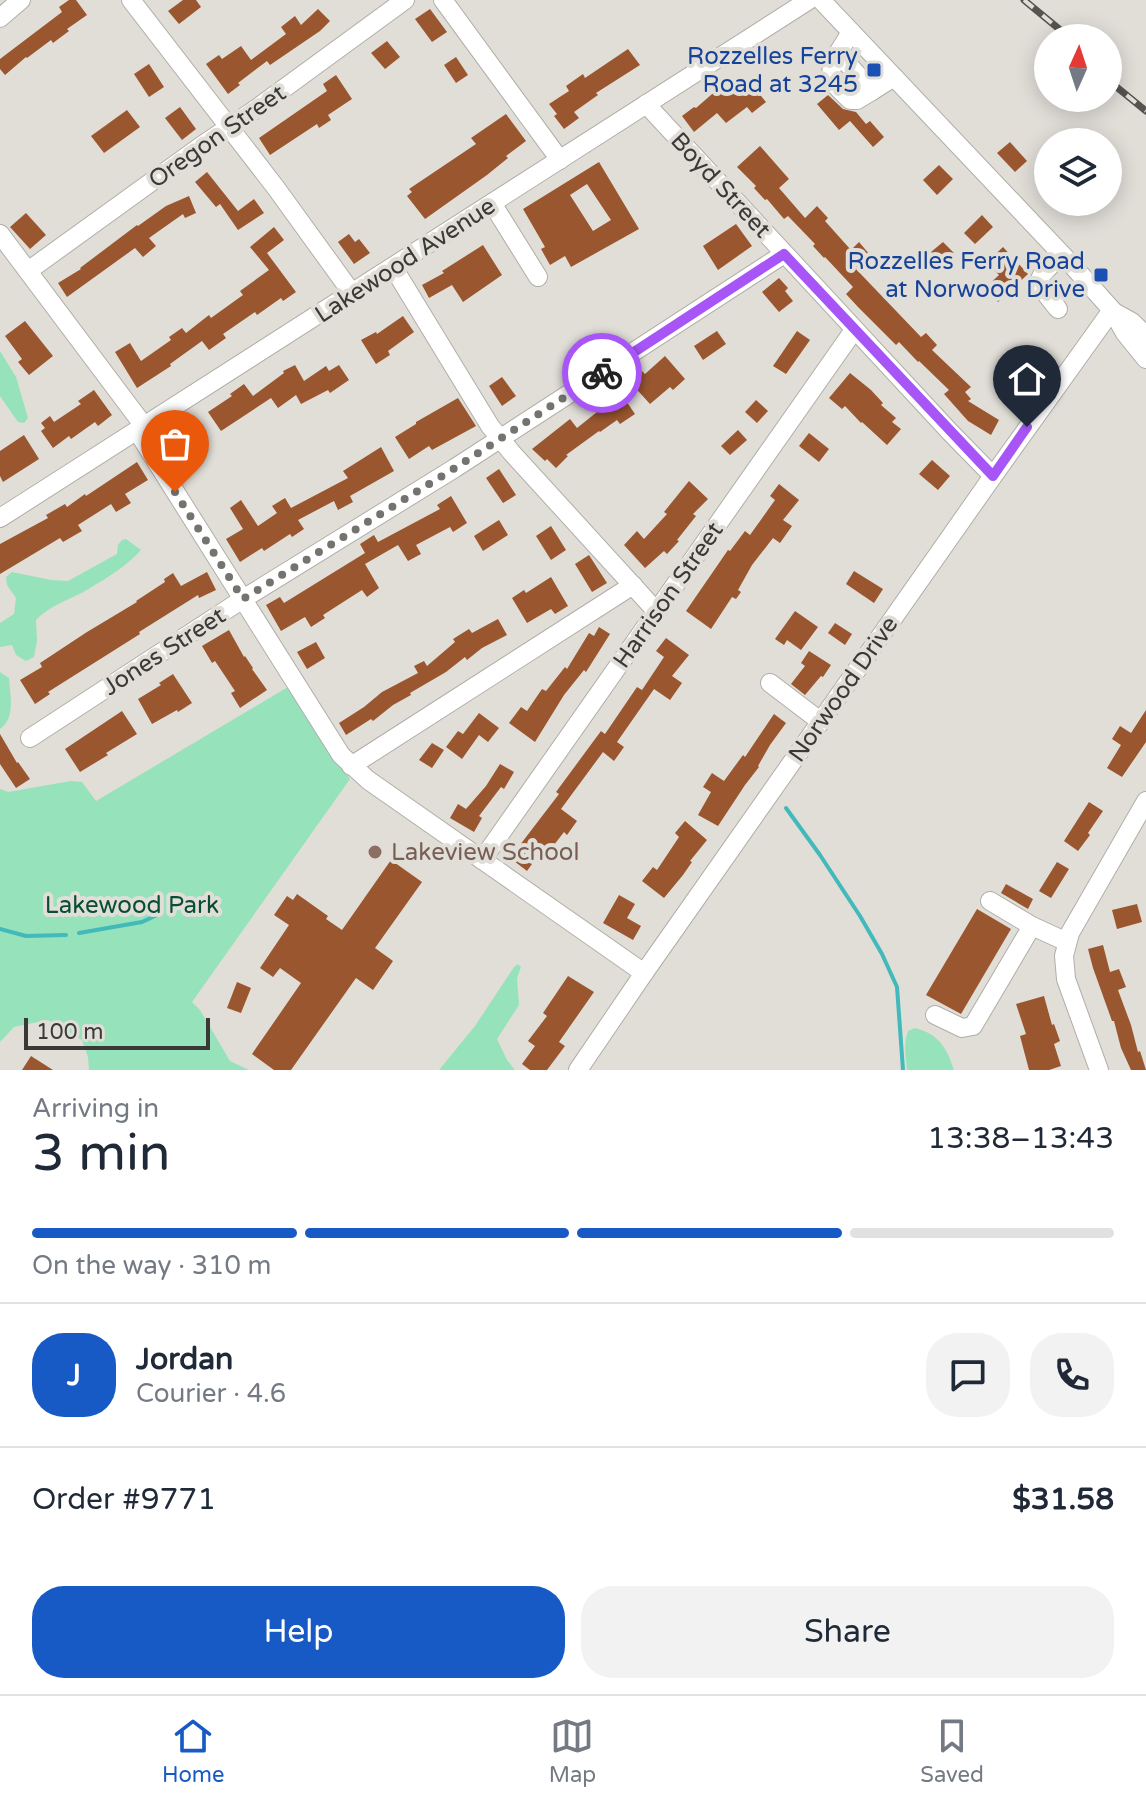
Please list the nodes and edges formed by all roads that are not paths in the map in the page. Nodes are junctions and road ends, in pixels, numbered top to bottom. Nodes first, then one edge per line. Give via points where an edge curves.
1 (21, 0) edge
2 (131, 0) edge
3 (405, 0) edge
4 (443, 0) edge
5 (809, 0) edge
6 (821, 0) edge
7 (0, 18) edge
8 (851, 32) junction
9 (894, 77) junction
10 (646, 104) junction
11 (229, 127) junction
12 (560, 160) junction
13 (492, 203) junction
14 (0, 234) edge
15 (784, 254) junction
16 (1062, 255) junction
17 (393, 267) junction
18 (28, 271) junction
19 (538, 277) dead end
20 (352, 293) junction
21 (1058, 309) dead end
22 (1112, 310) junction
23 (854, 330) junction
24 (1146, 336) edge
25 (1146, 359) edge
26 (140, 428) junction
27 (500, 438) junction
28 (993, 476) junction
29 (0, 518) edge
30 (633, 585) junction
31 (243, 599) junction
32 (657, 612) junction
33 (770, 683) dead end
34 (820, 721) junction
35 (30, 738) dead end
36 (351, 766) junction
37 (1146, 801) edge
38 (482, 860) junction
39 (990, 901) dead end
40 (1032, 926) junction
41 (1067, 942) junction
42 (644, 973) junction
43 (935, 1015) dead end
44 (578, 1070) edge
45 (1099, 1070) edge

1 - 7 street
2 - 11 street
3 - 11 street, Oregon Street
4 - 12 street
5 - 10 street, Lakewood Avenue
6 - 8 street
8 - 9 street
8 - 9 street via 838,53 872,91
9 - 16 street
10 - 12 street, Lakewood Avenue
10 - 15 street, Boyd Street
11 - 18 street, Oregon Street
11 - 20 street via 316,259
12 - 13 street, Lakewood Avenue
13 - 17 street, Lakewood Avenue
13 - 19 street
14 - 18 street
15 - 23 street, Boyd Street
15 - 27 street, Jones Street
16 - 21 street via 1040,280
16 - 22 street
17 - 20 street, Lakewood Avenue
17 - 27 street
18 - 26 street
20 - 26 street, Lakewood Avenue
22 - 24 street
22 - 25 street
22 - 28 street, Norwood Drive
23 - 28 street, Boyd Street
23 - 32 street, Harrison Street
26 - 29 street, Lakewood Avenue
26 - 31 street
27 - 30 street
27 - 31 street, Jones Street
28 - 34 street, Norwood Drive
30 - 32 street
30 - 36 street
31 - 35 street, Jones Street
31 - 36 street
32 - 38 street, Harrison Street
33 - 34 street
34 - 42 street, Norwood Drive
36 - 38 street
37 - 41 street
38 - 42 street
39 - 40 street
40 - 41 street
40 - 43 street via 973,1026 962,1028
41 - 45 street via 1066,979
42 - 44 street, Norwood Drive

